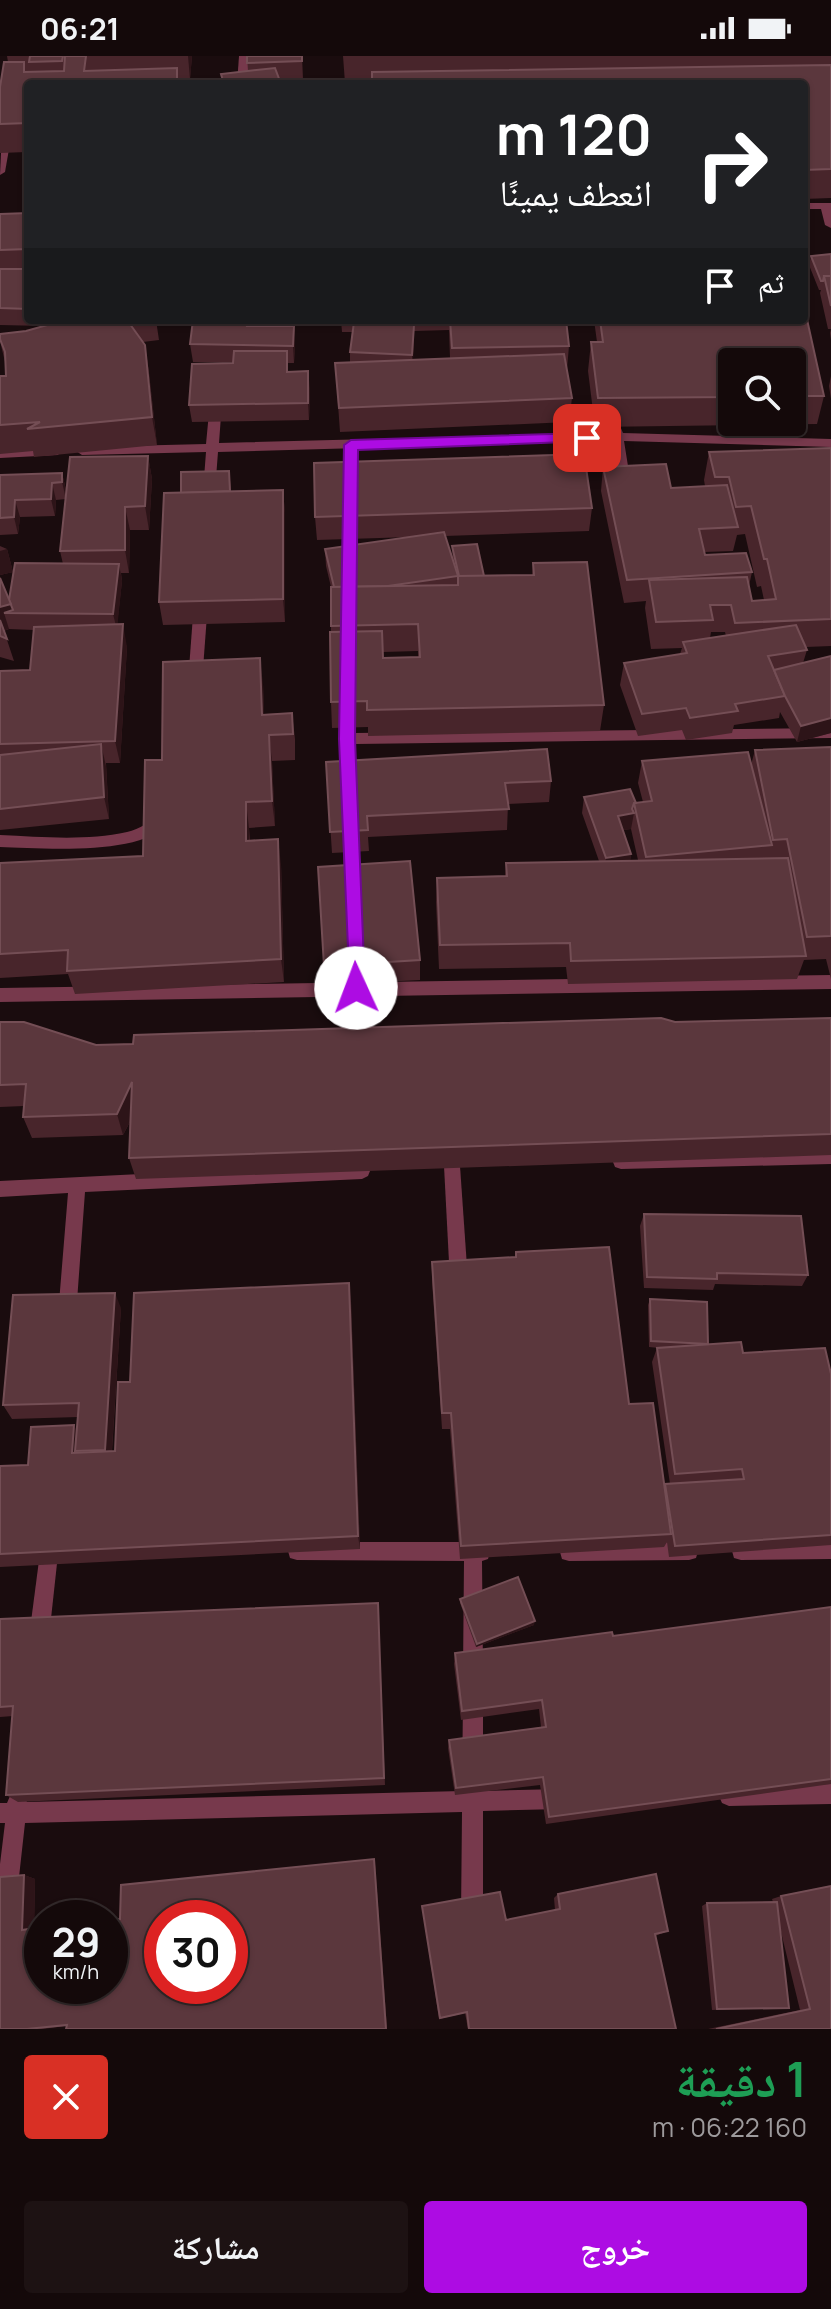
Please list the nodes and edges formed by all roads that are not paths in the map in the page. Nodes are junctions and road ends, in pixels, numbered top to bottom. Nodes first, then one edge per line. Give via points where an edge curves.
1 (244, 56) edge
2 (364, 56) edge
3 (380, 73) edge
4 (365, 79) edge
5 (242, 80) edge
6 (11, 114) edge
7 (0, 172) edge
8 (808, 206) edge
9 (829, 206) edge
10 (831, 225) edge
11 (218, 383) edge
12 (613, 408) edge
13 (351, 429) edge
14 (617, 437) junction
15 (831, 443) edge
16 (351, 445) junction
17 (213, 446) junction
18 (0, 454) edge
19 (351, 460) edge
20 (628, 500) edge
21 (208, 510) edge
22 (202, 589) edge
23 (348, 692) edge
24 (193, 701) edge
25 (667, 719) edge
26 (831, 733) edge
27 (669, 735) junction
28 (347, 739) junction
29 (349, 801) edge
30 (168, 816) edge
31 (350, 817) edge
32 (0, 841) edge
33 (353, 895) edge
34 (831, 982) edge
35 (0, 995) edge
36 (831, 1157) edge
37 (610, 1162) edge
38 (452, 1166) edge
39 (374, 1170) edge
40 (77, 1185) junction
41 (0, 1189) edge
42 (460, 1305) edge
43 (66, 1327) edge
44 (52, 1518) edge
45 (472, 1522) edge
46 (25, 1550) edge
47 (58, 1550) junction
48 (831, 1550) edge
49 (270, 1551) edge
50 (474, 1552) junction
51 (505, 1552) edge
52 (552, 1552) edge
53 (36, 1658) edge
54 (20, 1782) edge
55 (831, 1794) edge
56 (706, 1796) edge
57 (581, 1799) edge
58 (472, 1801) junction
59 (8, 1813) edge
60 (4, 1921) edge
61 (472, 1938) edge

1 - 5 street
2 - 4 street
3 - 4 street
6 - 7 street
8 - 9 street
9 - 10 street
11 - 17 street
12 - 14 street
13 - 16 street
14 - 15 street
14 - 16 street
14 - 20 street
16 - 17 street
16 - 19 street
17 - 18 street
17 - 21 street
22 - 24 street
23 - 28 street
25 - 27 street
26 - 27 street
27 - 28 street
28 - 29 street
30 - 32 street via 129,837 67,843
31 - 33 street
34 - 35 street via 356,981
36 - 37 street
38 - 42 street
39 - 40 street
40 - 41 street
40 - 43 street
44 - 47 street
45 - 50 street
46 - 47 street
47 - 53 street
48 - 52 street
49 - 50 street
50 - 51 street
50 - 58 street
54 - 59 street
55 - 56 street
57 - 58 street
58 - 59 street
58 - 61 street
59 - 60 street

